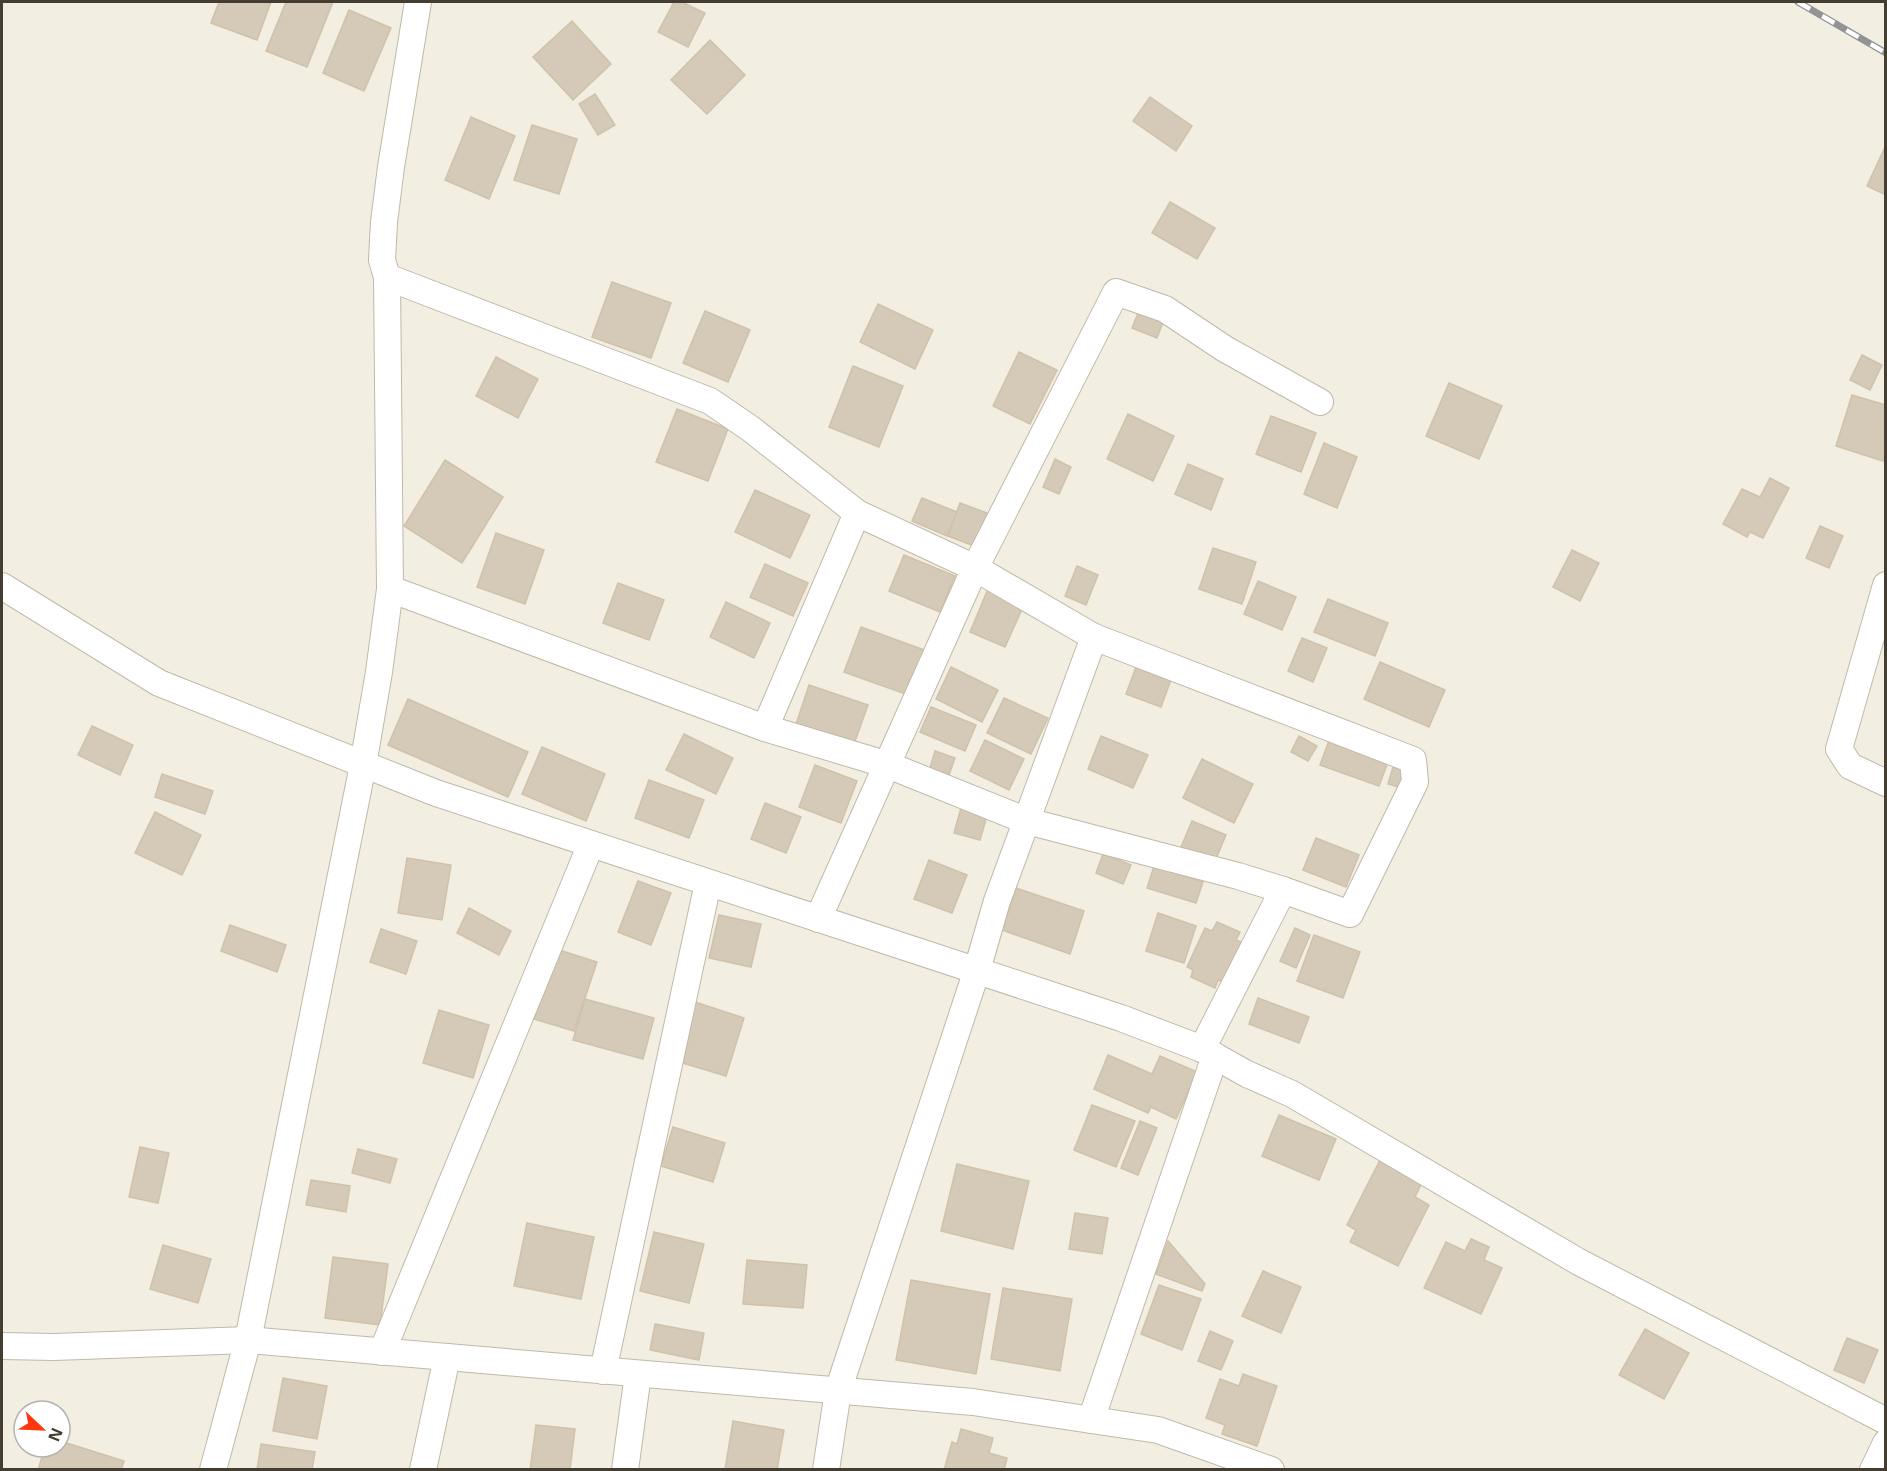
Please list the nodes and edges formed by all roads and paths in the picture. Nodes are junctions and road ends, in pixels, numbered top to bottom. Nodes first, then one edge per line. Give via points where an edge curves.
1 (418, 2) edge
2 (387, 277) junction
3 (1320, 402) dead end
4 (857, 513) junction
5 (975, 568) junction
6 (1886, 585) edge
7 (2, 586) edge
8 (390, 589) junction
9 (1094, 637) junction
10 (765, 728) junction
11 (363, 765) junction
12 (888, 765) junction
13 (1886, 783) edge
14 (1027, 821) junction
15 (591, 844) junction
16 (708, 883) junction
17 (1283, 890) junction
18 (818, 919) junction
19 (977, 970) junction
20 (1208, 1053) junction
21 (248, 1340) junction
22 (2, 1346) edge
23 (382, 1352) junction
24 (447, 1357) junction
25 (603, 1371) junction
26 (638, 1374) junction
27 (838, 1391) junction
28 (1091, 1420) junction
29 (1886, 1421) edge
30 (1886, 1443) edge
31 (213, 1470) edge
32 (423, 1470) edge
33 (625, 1470) edge
34 (826, 1470) edge
35 (1271, 1470) edge
36 (1873, 1470) edge

1 - 2 street via 384,222 382,260
2 - 4 street via 710,401
2 - 8 street
3 - 5 street via 1225,349 1165,309 1116,292
4 - 5 street
4 - 10 street
5 - 9 street
5 - 12 street
6 - 13 street via 1839,749 1850,766
7 - 11 street via 159,683
8 - 10 street
8 - 11 street
9 - 14 street
9 - 17 street via 1413,760 1415,782 1350,914
10 - 12 street
11 - 15 street via 436,794
11 - 21 street
12 - 14 street
12 - 18 street
14 - 17 street
14 - 19 street
15 - 16 street
15 - 23 street
16 - 18 street
16 - 25 street
17 - 20 street
18 - 19 street
19 - 20 street via 1121,1018
19 - 27 street
20 - 28 street
20 - 29 street via 1292,1094 1579,1262
21 - 22 street
21 - 23 street
21 - 31 street
23 - 24 street
24 - 25 street
24 - 32 street
25 - 26 street
26 - 27 street
26 - 33 street
27 - 28 street via 973,1402
27 - 34 street
28 - 35 street via 1158,1430
30 - 36 street

